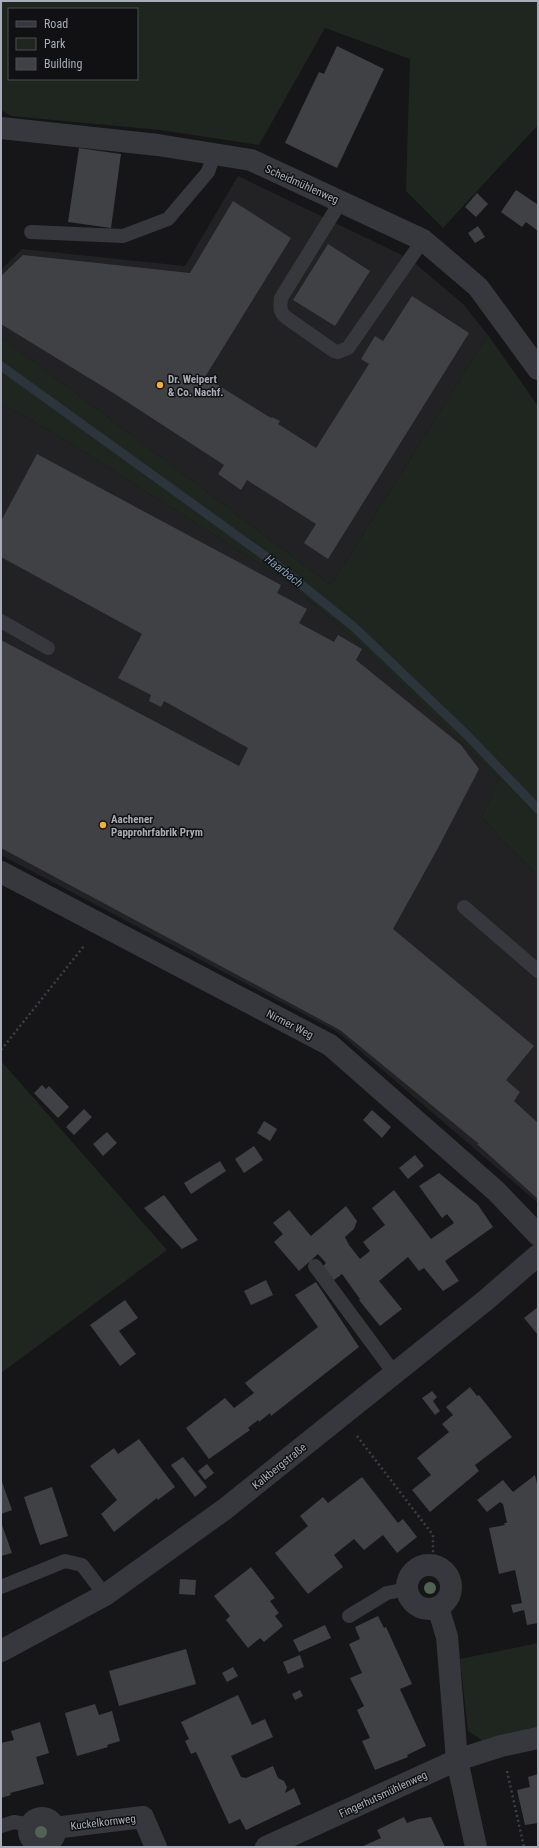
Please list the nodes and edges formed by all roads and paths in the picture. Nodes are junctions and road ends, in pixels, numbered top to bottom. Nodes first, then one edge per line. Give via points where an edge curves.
1 (1, 128) edge
2 (214, 154) junction
3 (341, 202) junction
4 (31, 232) dead end
5 (423, 240) junction
6 (538, 370) edge
7 (1, 621) edge
8 (48, 648) dead end
9 (1, 872) edge
10 (464, 907) dead end
11 (100, 926) junction
12 (538, 971) edge
13 (1, 1050) edge
14 (538, 1235) edge
15 (538, 1255) edge
16 (315, 1266) dead end
17 (394, 1373) junction
18 (356, 1436) dead end
19 (433, 1566) junction
20 (1, 1587) edge
21 (407, 1589) junction
22 (105, 1595) junction
23 (438, 1607) junction
24 (349, 1616) dead end
25 (1, 1651) edge
26 (538, 1738) edge
27 (501, 1746) junction
28 (457, 1760) junction
29 (1, 1826) edge
30 (33, 1838) edge
31 (156, 1847) edge
32 (266, 1847) edge
33 (476, 1847) edge
34 (524, 1847) edge

1 - 2 street, Scheidmühlenweg via 158,145
2 - 3 street, Scheidmühlenweg via 250,160
2 - 4 lane via 208,172 168,219 123,236
3 - 5 street, Scheidmühlenweg
3 - 5 lane via 281,298 280,308 281,314 334,351 348,348
5 - 6 street, Scheidmühlenweg via 478,287
7 - 8 lane
9 - 11 street, Nirmer Weg
10 - 12 lane
11 - 13 path
11 - 14 street, Nirmer Weg via 330,1045 496,1191
15 - 17 street, Kalkbergstraße
16 - 17 lane
17 - 22 street, Kalkbergstraße via 226,1509
18 - 19 path via 433,1535
19 - 21 street via 420,1567 414,1571
19 - 23 street via 445,1572 451,1584 448,1598
20 - 22 lane via 65,1561 82,1565
21 - 23 street via 410,1597 422,1608
21 - 24 lane via 387,1593
22 - 25 street, Kalkbergstraße
23 - 28 street via 447,1637
26 - 27 street, Fingerhutsmühlenweg
27 - 28 street, Fingerhutsmühlenweg
27 - 34 path
28 - 32 street, Fingerhutsmühlenweg
28 - 33 street
29 - 30 lane via 14,1822
30 - 31 street, Kuckelkornweg via 45,1844 54,1833 54,1828 143,1818

